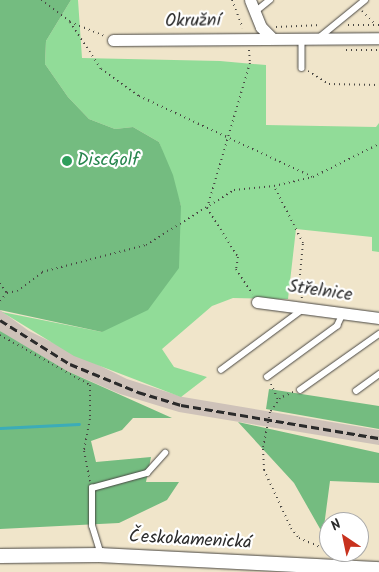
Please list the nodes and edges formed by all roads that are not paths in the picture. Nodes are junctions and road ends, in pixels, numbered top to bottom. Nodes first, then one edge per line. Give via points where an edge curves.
1 (250, 0) edge
2 (270, 0) edge
3 (365, 0) edge
4 (255, 12) junction
5 (378, 34) edge
6 (320, 37) junction
7 (272, 38) junction
8 (302, 38) junction
9 (113, 40) road end
10 (302, 68) road end
11 (257, 302) road end
12 (304, 308) junction
13 (343, 313) junction
14 (379, 318) edge
15 (379, 334) edge
16 (221, 370) dead end
17 (379, 374) edge
18 (267, 378) road end
19 (300, 390) road end
20 (356, 391) dead end
21 (165, 453) dead end
22 (0, 556) edge
23 (101, 556) junction
24 (376, 570) edge

1 - 4 street
2 - 4 lane
3 - 6 lane
4 - 7 street via 261,27
5 - 6 street, Okružní
6 - 8 street, Okružní
7 - 8 street, Okružní
7 - 9 street, Okružní
8 - 10 lane
11 - 12 street, Střelnice
12 - 13 street, Střelnice
12 - 16 lane
13 - 14 street, Střelnice
13 - 18 lane via 337,326
15 - 19 lane
17 - 20 lane
21 - 23 lane via 147,474 92,488 92,526
22 - 23 street, Českokamenická
23 - 24 street, Českokamenická

